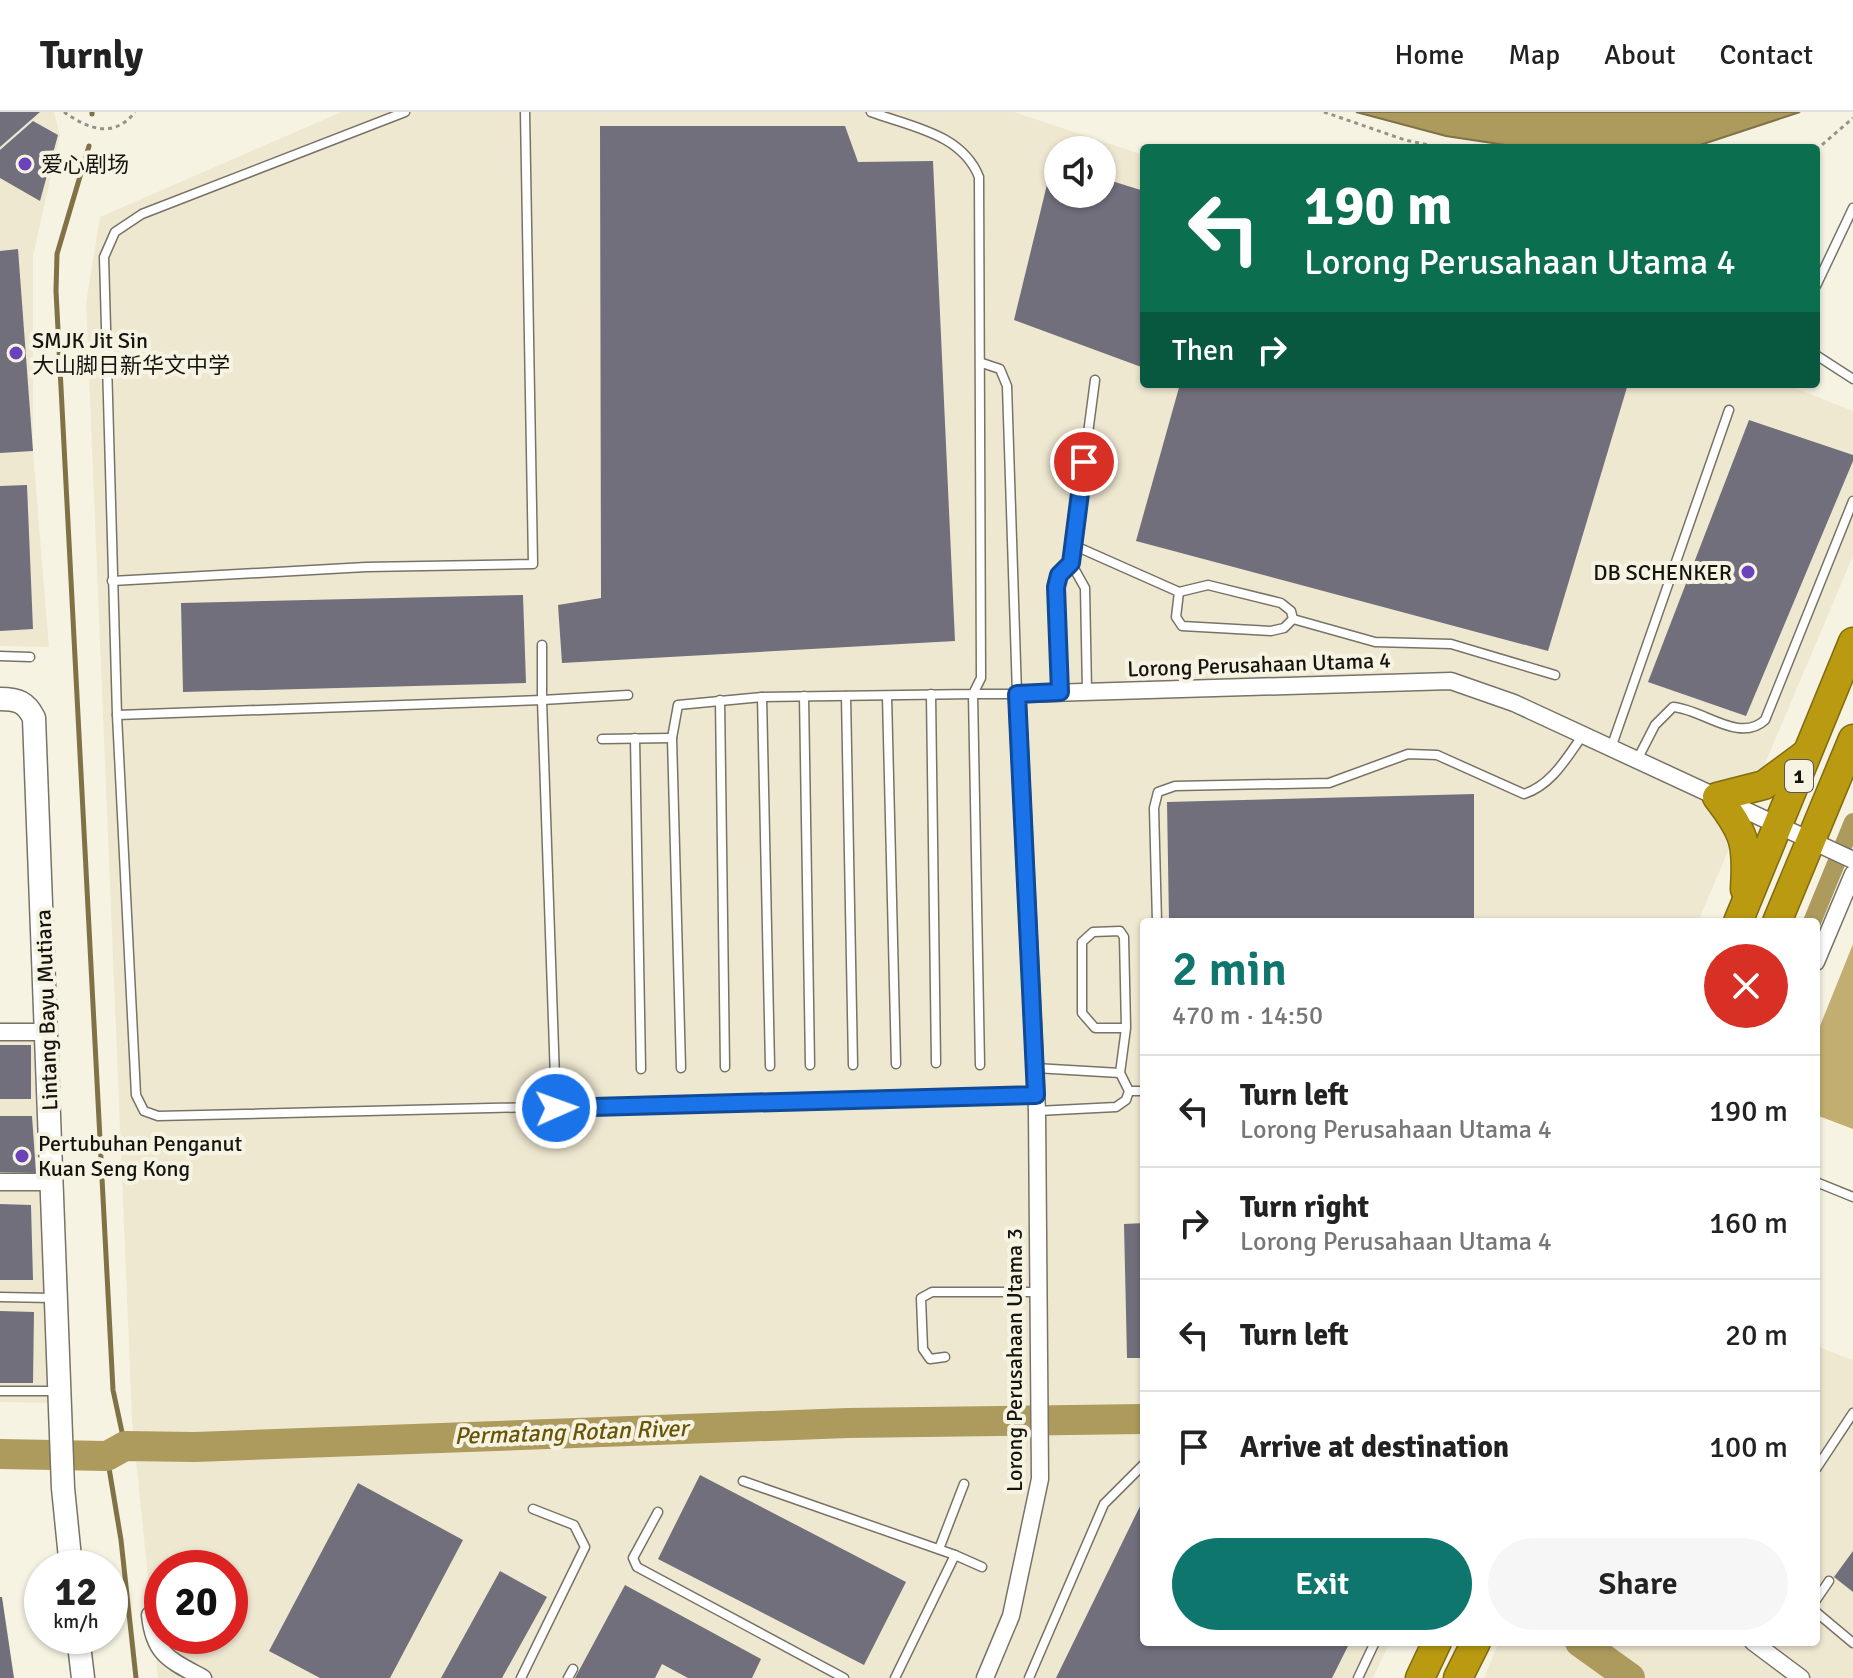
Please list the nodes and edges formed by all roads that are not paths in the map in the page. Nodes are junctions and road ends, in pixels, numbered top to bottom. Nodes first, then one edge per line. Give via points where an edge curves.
1 (405, 112) edge
2 (525, 112) edge
3 (871, 112) edge
4 (1853, 208) edge
5 (1820, 278) edge
6 (1820, 358) edge
7 (982, 363) junction
8 (1853, 379) edge
9 (1095, 380) dead end
10 (1729, 410) dead end
11 (1853, 501) edge
12 (1073, 545) junction
13 (1071, 563) junction
14 (112, 581) junction
15 (1179, 592) junction
16 (1293, 619) junction
17 (1853, 642) edge
18 (542, 645) dead end
19 (0, 656) edge
20 (30, 657) dead end
21 (1555, 675) dead end
22 (1087, 691) junction
23 (1060, 692) junction
24 (931, 694) junction
25 (973, 694) junction
26 (1017, 694) junction
27 (628, 695) dead end
28 (804, 696) junction
29 (846, 696) junction
30 (887, 696) junction
31 (762, 697) junction
32 (8, 699) edge
33 (542, 700) junction
34 (720, 700) junction
35 (117, 715) junction
36 (1583, 735) junction
37 (635, 738) junction
38 (672, 738) junction
39 (602, 739) dead end
40 (1853, 739) edge
41 (1611, 748) junction
42 (1810, 751) junction
43 (1637, 760) junction
44 (1717, 797) junction
45 (1779, 826) junction
46 (1835, 851) edge
47 (1853, 874) edge
48 (1741, 916) edge
49 (1157, 918) edge
50 (1780, 918) edge
51 (1820, 952) edge
52 (1126, 1028) junction
53 (0, 1032) edge
54 (48, 1032) junction
55 (936, 1063) dead end
56 (896, 1064) dead end
57 (810, 1065) dead end
58 (853, 1065) dead end
59 (980, 1065) dead end
60 (770, 1066) dead end
61 (725, 1067) dead end
62 (681, 1068) dead end
63 (641, 1069) dead end
64 (1120, 1073) junction
65 (1036, 1089) junction
66 (1129, 1091) junction
67 (1140, 1091) edge
68 (556, 1108) junction
69 (0, 1182) edge
70 (53, 1182) junction
71 (1820, 1184) edge
72 (1853, 1197) edge
73 (1038, 1292) junction
74 (0, 1297) edge
75 (57, 1299) junction
76 (945, 1357) dead end
77 (0, 1391) edge
78 (61, 1391) junction
79 (1853, 1413) edge
80 (1820, 1463) edge
81 (1140, 1468) edge
82 (743, 1481) dead end
83 (964, 1484) dead end
84 (533, 1509) dead end
85 (658, 1512) dead end
86 (939, 1549) junction
87 (69, 1550) edge
88 (955, 1555) junction
89 (982, 1567) dead end
90 (1829, 1581) dead end
91 (1820, 1594) edge
92 (1820, 1615) edge
93 (1853, 1643) edge
94 (1373, 1646) edge
95 (1435, 1646) edge
96 (1474, 1646) edge
97 (1758, 1646) edge
98 (80, 1654) edge
99 (163, 1654) edge
100 (83, 1678) edge
101 (203, 1678) edge
102 (521, 1678) edge
103 (844, 1678) edge
104 (895, 1678) edge
105 (985, 1678) edge
106 (1029, 1678) edge
107 (1358, 1678) edge
108 (1420, 1678) edge
109 (1458, 1678) edge
110 (1801, 1678) edge

1 - 14 lane via 142,214 115,232 104,257
2 - 14 lane via 533,564
3 - 7 lane via 956,144 971,157 979,177
4 - 5 lane
6 - 8 lane
7 - 25 lane via 981,678
7 - 26 lane via 1000,369 1007,386
9 - 12 lane
10 - 41 lane
11 - 43 lane via 1765,720 1755,729 1742,730 1673,707 1655,725
12 - 13 lane
12 - 15 lane
13 - 22 lane via 1085,588
13 - 23 lane via 1056,587
14 - 35 lane
15 - 16 lane via 1208,585 1281,603
15 - 16 lane via 1176,617 1182,626 1271,631
16 - 21 lane via 1375,642 1451,644
17 - 42 highway, 1
18 - 33 lane
19 - 20 lane
22 - 23 street, Lorong Perusahaan Utama 4
22 - 36 street, Lorong Perusahaan Utama 4 via 1451,681
23 - 26 street, Lorong Perusahaan Utama 4
24 - 25 lane
24 - 30 lane
24 - 55 lane
25 - 26 lane
25 - 59 lane
26 - 65 street
27 - 33 lane
28 - 29 lane
28 - 31 lane
28 - 57 lane
29 - 30 lane
29 - 58 lane
30 - 56 lane
31 - 34 lane
31 - 60 lane
32 - 54 street, Lintang Bayu Mutiara via 29,706 34,718
33 - 35 lane
33 - 68 lane
34 - 38 lane via 678,705
34 - 61 lane
35 - 68 lane via 136,1095 144,1111 158,1116
36 - 41 street, Lorong Perusahaan Utama 4
36 - 49 lane via 1555,773 1524,794 1437,755 1408,754 1329,783 1175,786 1158,792
37 - 38 lane
37 - 39 lane
37 - 63 lane
38 - 62 lane
40 - 46 highway, 1
41 - 43 street, Lorong Perusahaan Utama 4
42 - 44 highway via 1764,785
42 - 45 highway, 1
43 - 44 street, Lorong Perusahaan Utama 4
44 - 45 street, Lorong Perusahaan Utama 4
44 - 48 highway via 1747,844
45 - 46 street, Lorong Perusahaan Utama 4
45 - 48 highway, 1
46 - 50 highway, 1
47 - 51 street
52 - 52 lane via 1124,937 1120,931 1093,932 1082,942 1082,1013 1095,1028
52 - 64 lane
53 - 54 street
54 - 70 street, Lintang Bayu Mutiara
64 - 65 lane
64 - 66 lane
65 - 66 lane via 1116,1107
65 - 68 lane
65 - 73 street, Lorong Perusahaan Utama 3
66 - 67 lane
69 - 70 street
70 - 75 street, Lintang Bayu Mutiara
71 - 72 lane
73 - 76 lane via 932,1292 921,1298 923,1349 930,1359
73 - 105 street, Lorong Perusahaan Utama 3 via 1040,1479 1011,1616
74 - 75 lane
75 - 78 street, Lintang Bayu Mutiara
77 - 78 lane
78 - 87 street, Lintang Bayu Mutiara
79 - 80 lane
81 - 106 lane via 1104,1504
82 - 86 lane
83 - 86 lane
84 - 102 lane via 574,1525 585,1547
85 - 103 lane via 633,1558 637,1567
86 - 88 lane
88 - 89 lane
88 - 104 lane
90 - 91 lane
92 - 93 lane
94 - 107 lane
95 - 108 highway
96 - 109 highway
97 - 110 street
98 - 100 street
99 - 101 street

